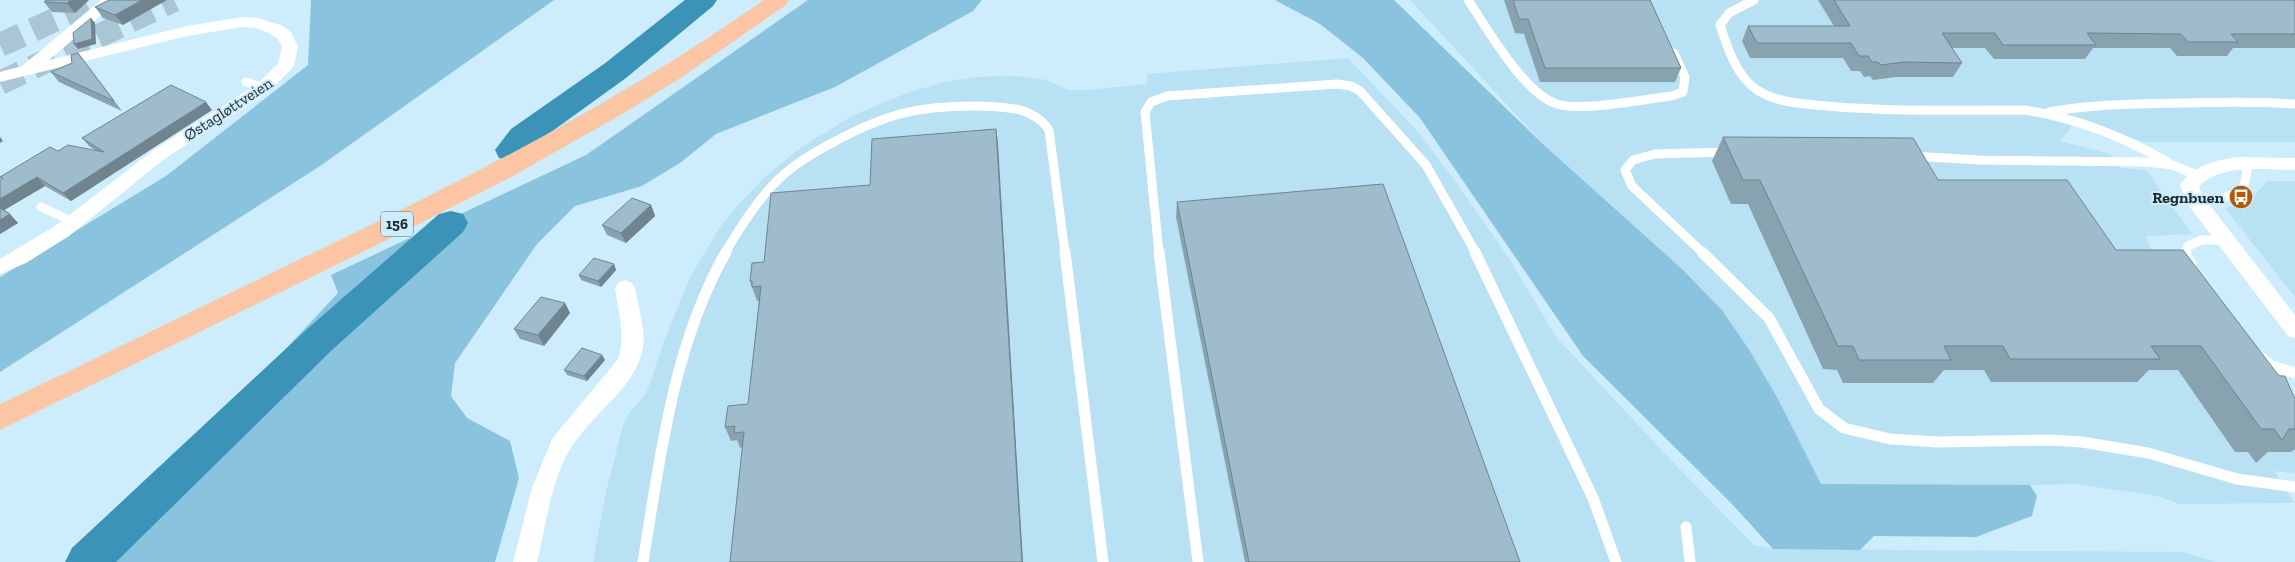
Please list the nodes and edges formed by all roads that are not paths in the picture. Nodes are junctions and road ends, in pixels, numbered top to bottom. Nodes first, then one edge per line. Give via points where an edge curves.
1 (111, 0) edge
2 (778, 0) edge
3 (1468, 0) edge
4 (1754, 0) edge
5 (1669, 43) edge
6 (29, 68) junction
7 (0, 77) edge
8 (246, 82) dead end
9 (263, 88) junction
10 (2295, 104) edge
11 (2048, 112) junction
12 (1739, 152) edge
13 (1902, 156) edge
14 (2172, 164) junction
15 (2243, 164) junction
16 (2295, 164) edge
17 (2197, 175) junction
18 (2193, 196) junction
19 (41, 207) dead end
20 (74, 222) junction
21 (2226, 240) junction
22 (0, 267) edge
23 (2197, 272) edge
24 (625, 288) dead end
25 (2295, 330) edge
26 (2254, 351) edge
27 (2295, 373) edge
28 (0, 418) edge
29 (2295, 487) edge
30 (1686, 527) dead end
31 (525, 562) edge
32 (643, 562) edge
33 (1103, 562) edge
34 (1198, 562) edge
35 (1616, 562) edge
36 (1690, 562) edge

1 - 6 street, Østagløttveien
2 - 28 main road, 156 via 632,97 531,155
3 - 5 lane via 1529,86 1558,104 1575,106 1672,96 1683,92 1685,77
4 - 11 lane via 1729,13 1720,25 1724,42 1744,76 1770,98 1823,106
6 - 7 street, Østagløttveien
6 - 9 street, Østagløttveien via 187,31 258,23 285,36 290,47 286,66
8 - 9 lane
9 - 20 street, Østagløttveien via 162,152
10 - 11 lane via 2123,103
11 - 14 lane via 2151,151
12 - 29 lane via 1655,154 1633,160 1625,170 1632,186 1769,318 1811,398 1830,420 1859,433 1890,439 1937,442 2049,440 2115,447 2148,453 2237,479
13 - 14 lane
14 - 17 lane
15 - 16 street
15 - 17 street
15 - 18 lane via 2247,170 2240,192 2217,200
17 - 18 street via 2189,185
18 - 21 street
19 - 20 lane
20 - 22 street, Østagløttveien
21 - 23 lane via 2202,240 2188,246 2185,256
21 - 25 street
24 - 31 street via 632,348 622,371 570,430 549,467
26 - 27 lane via 2271,366
30 - 36 lane
32 - 33 lane via 668,416 696,316 725,254 749,215 774,184 820,149 868,122 905,110 963,106 1012,109 1038,117 1050,132
34 - 35 lane via 1155,220 1145,112 1154,99 1168,96 1337,84 1360,91 1426,165 1480,260 1594,498

